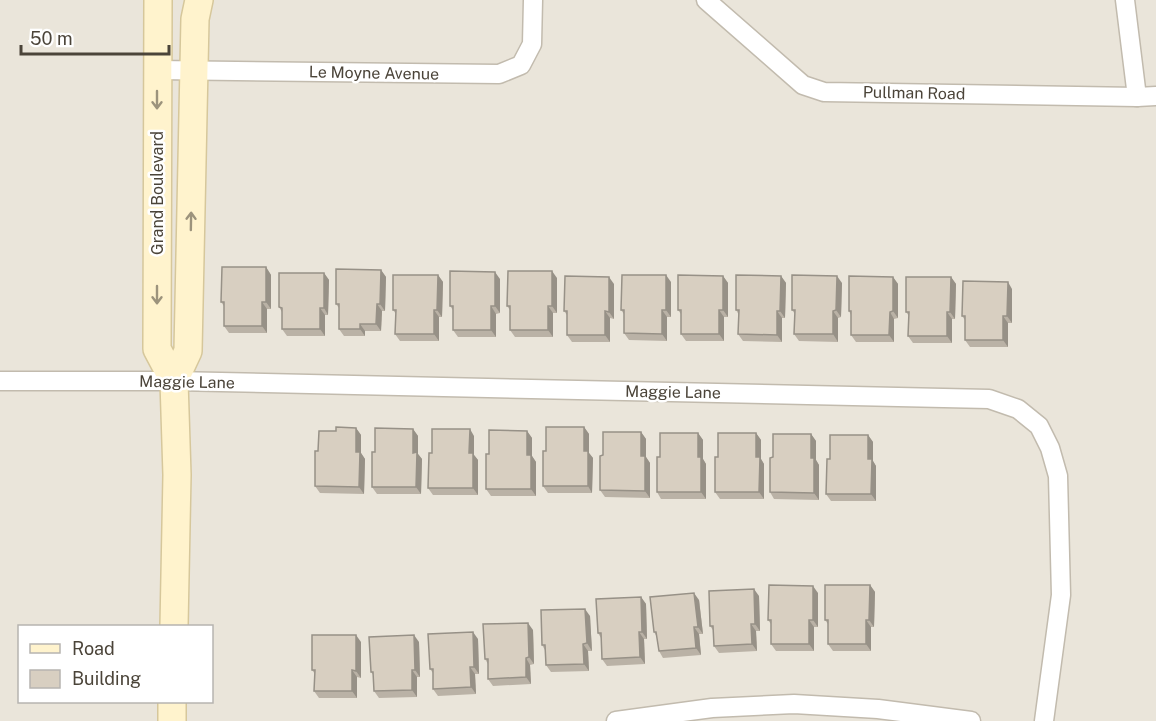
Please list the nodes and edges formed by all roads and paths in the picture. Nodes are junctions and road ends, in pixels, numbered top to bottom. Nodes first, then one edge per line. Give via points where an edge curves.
1 (158, 0) edge
2 (199, 0) edge
3 (533, 0) edge
4 (706, 0) edge
5 (1125, 0) edge
6 (157, 70) junction
7 (194, 71) junction
8 (1156, 96) edge
9 (1137, 97) junction
10 (0, 381) edge
11 (174, 381) junction
12 (174, 625) edge
13 (172, 703) edge
14 (172, 721) edge
15 (616, 721) edge
16 (971, 721) edge
17 (1044, 721) edge

1 - 6 street, Grand Boulevard
2 - 7 street, Grand Boulevard
3 - 7 street, Le Moyne Avenue via 532,44 521,65 499,74
4 - 9 street, Pullman Road via 803,85 824,92
5 - 9 street
6 - 7 street, Le Moyne Avenue
6 -> 11 street, Grand Boulevard via 157,349
11 -> 7 street, Grand Boulevard via 188,351
8 - 9 street, Pullman Road
10 - 11 street, Maggie Lane
11 - 12 street, Grand Boulevard
11 - 17 street, Maggie Lane via 989,399 1018,409 1039,426 1058,476 1061,595
13 - 14 street
15 - 16 street via 712,708 794,704 878,709

